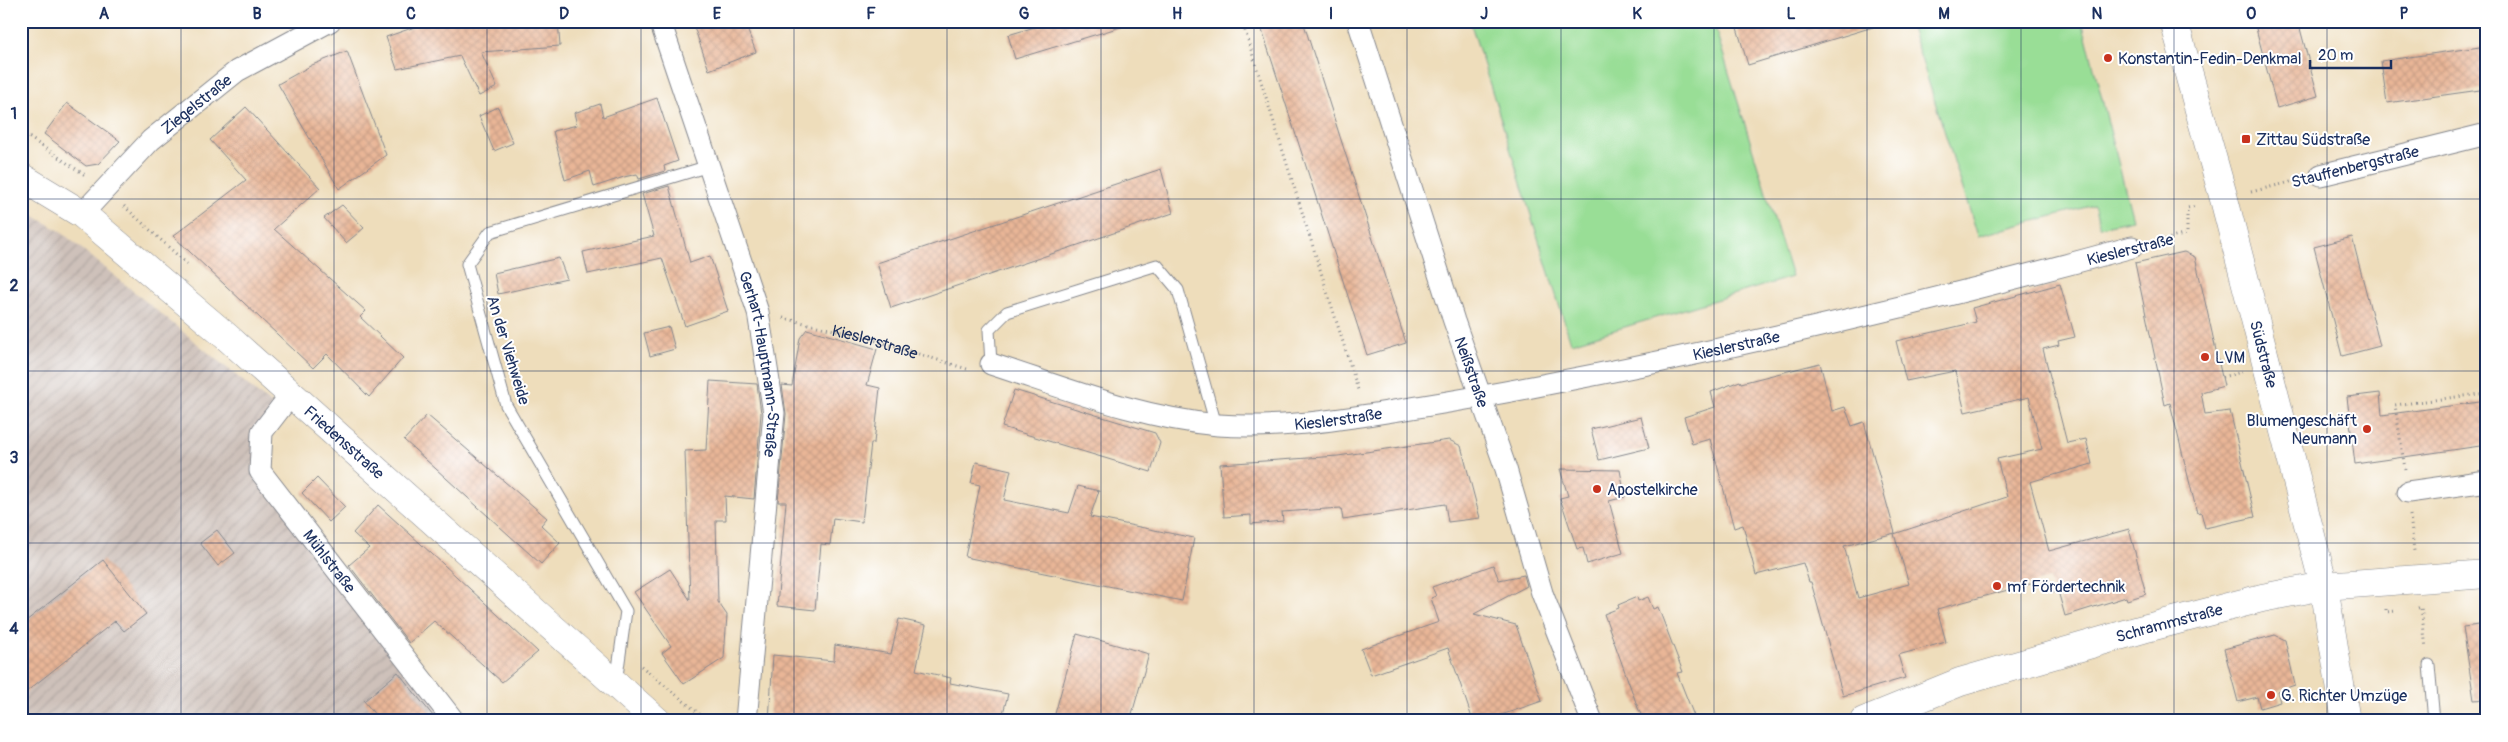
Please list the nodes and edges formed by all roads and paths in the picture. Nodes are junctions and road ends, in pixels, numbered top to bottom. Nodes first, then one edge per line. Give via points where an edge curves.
1 (330, 21) edge
2 (660, 21) edge
3 (1242, 21) edge
4 (1358, 21) edge
5 (2174, 21) edge
6 (2487, 134) edge
7 (709, 166) junction
8 (2321, 175) joint
9 (21, 177) edge
10 (2224, 199) junction
11 (82, 214) junction
12 (2132, 247) joint
13 (758, 312) junction
14 (991, 364) junction
15 (2234, 374) dead end
16 (2222, 376) dead end
17 (292, 393) junction
18 (1481, 397) junction
19 (1366, 415) junction
20 (1216, 424) junction
21 (2487, 481) edge
22 (2408, 492) dead end
23 (2487, 574) edge
24 (2383, 581) junction
25 (2324, 586) junction
26 (2412, 608) dead end
27 (2404, 610) dead end
28 (2429, 665) joint
29 (616, 683) junction
30 (454, 721) edge
31 (657, 721) edge
32 (746, 721) edge
33 (1592, 721) edge
34 (1864, 721) edge
35 (2346, 721) edge
36 (2434, 721) edge

1 - 11 street, Ziegelstraße via 238,71 151,140
2 - 7 street, Gerhart-Hauptmann-Straße
3 - 19 path
4 - 18 street, Neißstraße
5 - 10 main road, Südstraße
6 - 8 street, Stauffenbergstraße
7 - 13 street, Gerhart-Hauptmann-Straße
7 - 29 lane, An der Viehweide via 490,232 467,264 506,405 626,611
8 - 10 path, Stauffenbergstraße
9 - 11 main road, Friedensstraße
10 - 12 path, Kieslerstraße via 2187,208 2187,234
10 - 25 main road, Südstraße
11 - 17 main road, Friedensstraße
12 - 18 street, Kieslerstraße via 1973,291 1804,332
13 - 14 path, Kieslerstraße via 864,337 969,369
13 - 32 street, Gerhart-Hauptmann-Straße via 774,413
14 - 20 street, Kieslerstraße via 1148,414
14 - 20 lane via 989,330 1007,312 1157,265 1178,290
15 - 16 path
17 - 29 main road, Friedensstraße
17 - 30 street, Mühlstraße via 262,432 260,471
18 - 19 street, Kieslerstraße
18 - 33 street, Neißstraße via 1506,468 1542,593
19 - 20 street, Kieslerstraße via 1280,427
21 - 22 street
23 - 24 main road, Schrammstraße
24 - 25 main road, Schrammstraße
24 - 27 path via 2386,612
25 - 34 main road, Schrammstraße via 2262,598 2048,656 1960,682
25 - 35 main road, Südstraße
26 - 28 path via 2421,607
28 - 36 lane
29 - 31 main road, Friedensstraße

